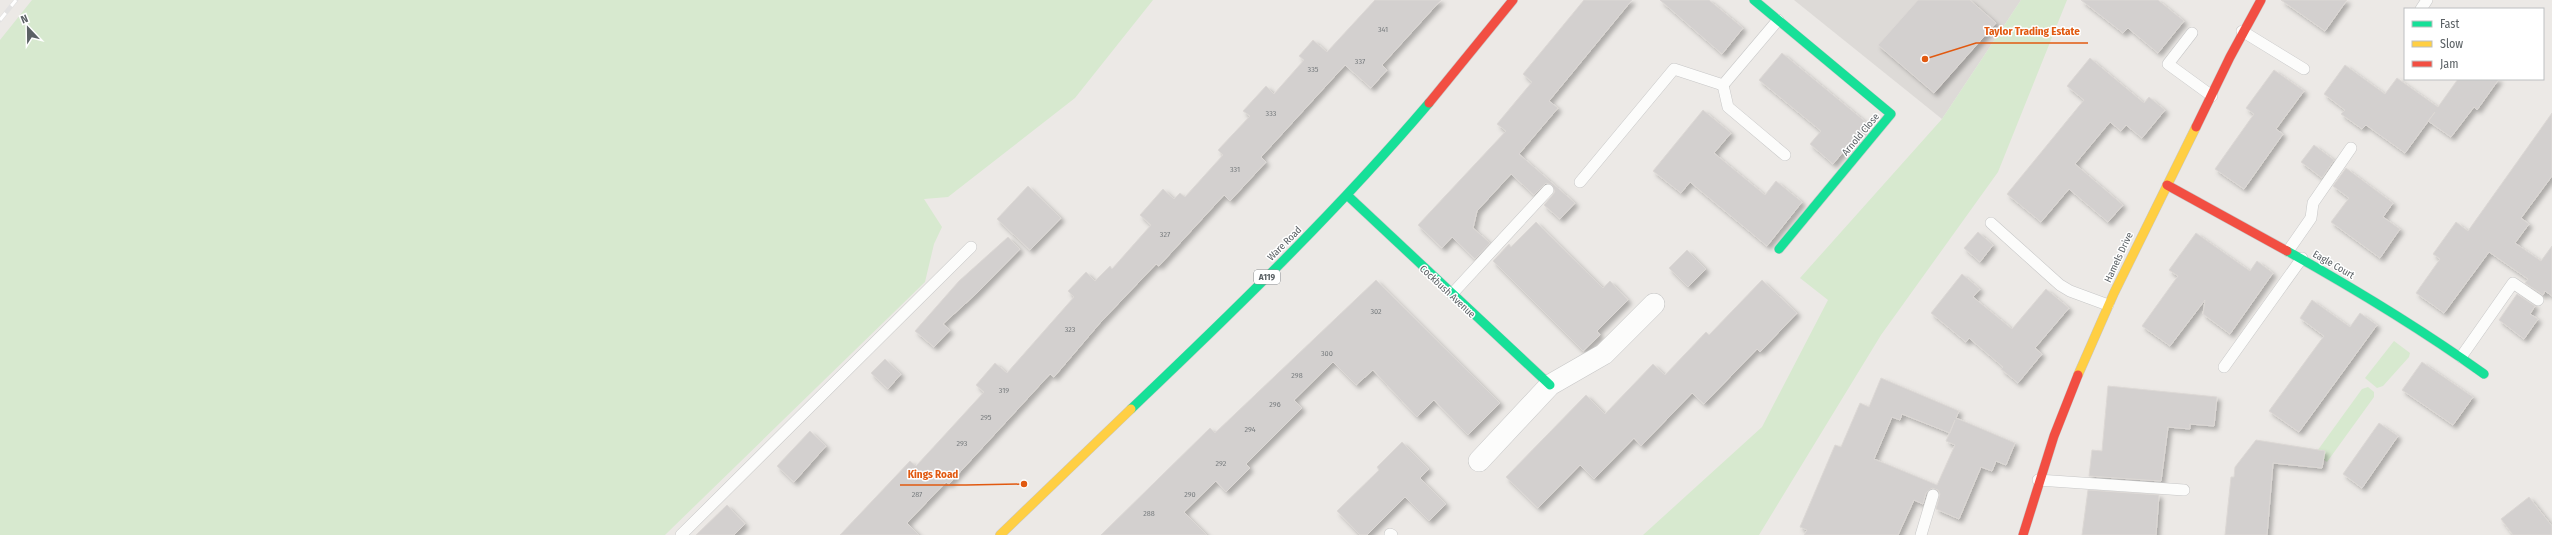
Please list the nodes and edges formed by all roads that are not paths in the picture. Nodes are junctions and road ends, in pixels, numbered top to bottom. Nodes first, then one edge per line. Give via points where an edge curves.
1 (1513, 0) edge
2 (1754, 0) edge
3 (2261, 0) edge
4 (1778, 20) junction
5 (2242, 31) junction
6 (2192, 33) dead end
7 (2304, 69) dead end
8 (1724, 84) junction
9 (2212, 96) junction
10 (2351, 148) dead end
11 (1785, 155) dead end
12 (1580, 182) dead end
13 (2167, 185) junction
14 (1548, 190) dead end
15 (1347, 195) junction
16 (1991, 223) dead end
17 (971, 247) dead end
18 (1779, 249) dead end
19 (2288, 251) junction
20 (2302, 258) junction
21 (1452, 294) junction
22 (2538, 300) dead end
23 (1654, 304) dead end
24 (2108, 305) junction
25 (2461, 357) junction
26 (2224, 367) dead end
27 (2484, 374) dead end
28 (1550, 385) junction
29 (1478, 461) dead end
30 (2038, 480) junction
31 (2184, 490) dead end
32 (1933, 495) dead end
33 (681, 535) edge
34 (1000, 535) edge
35 (1922, 535) edge
36 (2023, 535) edge

1 - 15 street, Ware Road / A119 via 1424,109
2 - 4 street, Arnold Close
3 - 5 street, Hamels Drive
4 - 8 lane
4 - 18 street, Arnold Close via 1891,114
5 - 7 lane
5 - 9 street, Hamels Drive
6 - 9 lane via 2168,64
8 - 11 lane via 1728,107
8 - 12 lane via 1674,69
9 - 13 street, Hamels Drive
10 - 19 lane via 2313,203 2311,218
13 - 19 street, Eagle Court
13 - 24 street, Hamels Drive
14 - 21 lane
15 - 21 street, Cockbush Avenue
15 - 34 street, Ware Road / A119 via 1250,294
16 - 24 lane via 2060,285
17 - 33 lane
19 - 20 street, Eagle Court
20 - 25 street, Eagle Court via 2362,293
20 - 26 lane
21 - 28 street, Cockbush Avenue
22 - 25 lane via 2514,283
23 - 28 street via 1604,354
24 - 30 street, Hamels Drive via 2072,384
25 - 27 street, Eagle Court
28 - 29 street
30 - 31 lane
30 - 36 street, Hamels Drive
32 - 35 lane

